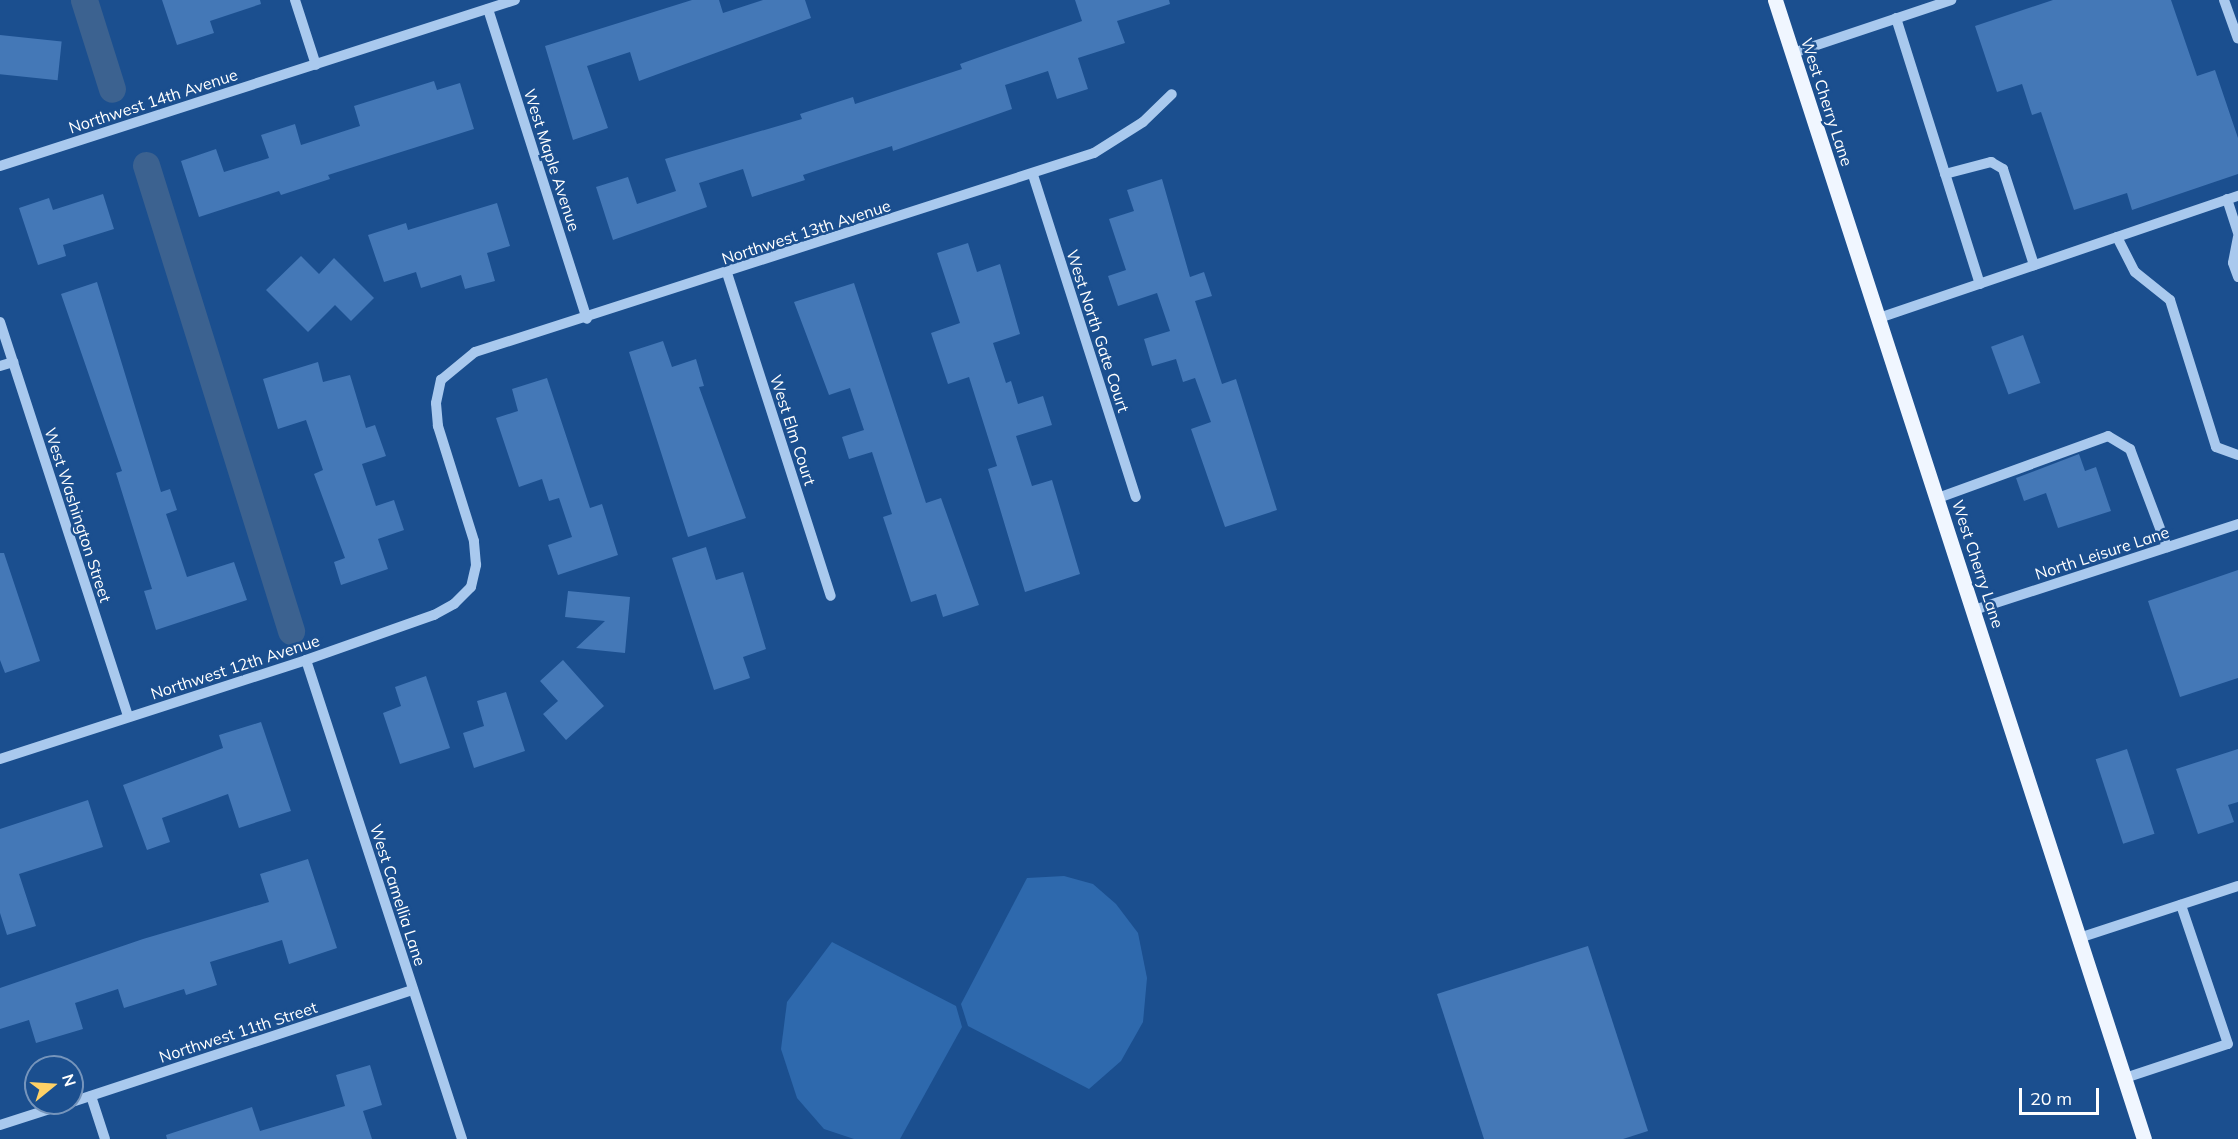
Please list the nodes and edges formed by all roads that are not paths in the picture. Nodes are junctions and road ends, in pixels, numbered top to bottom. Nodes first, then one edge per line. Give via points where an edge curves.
1 (295, 0) edge
2 (516, 0) edge
3 (1775, 0) edge
4 (1951, 0) edge
5 (2224, 0) edge
6 (488, 9) junction
7 (1896, 18) junction
8 (2238, 39) edge
9 (1793, 53) junction
10 (316, 65) junction
11 (1172, 94) dead end
12 (0, 166) edge
13 (1946, 174) junction
14 (1033, 175) junction
15 (2233, 197) edge
16 (2238, 235) edge
17 (2117, 237) junction
18 (2034, 265) junction
19 (727, 273) junction
20 (2238, 277) edge
21 (1980, 284) junction
22 (1879, 318) junction
23 (587, 319) junction
24 (0, 322) edge
25 (13, 362) junction
26 (0, 366) edge
27 (2238, 455) edge
28 (1136, 497) dead end
29 (1938, 498) junction
30 (2238, 524) edge
31 (2167, 548) junction
32 (471, 587) joint
33 (831, 596) dead end
34 (1974, 610) junction
35 (306, 660) junction
36 (128, 717) junction
37 (0, 759) edge
38 (2238, 886) edge
39 (2181, 905) junction
40 (2079, 938) junction
41 (413, 990) junction
42 (2125, 1078) junction
43 (91, 1096) junction
44 (84, 1098) edge
45 (31, 1115) edge
46 (0, 1125) edge
47 (105, 1139) edge
48 (462, 1139) edge
49 (2144, 1139) edge

1 - 10 street
2 - 6 street, Northwest 14th Avenue
3 - 9 main road, West Cherry Lane
4 - 7 street
5 - 8 street
6 - 10 street, Northwest 14th Avenue
6 - 23 street, West Maple Avenue
7 - 9 street
7 - 13 street
9 - 22 main road, West Cherry Lane
10 - 12 street, Northwest 14th Avenue
11 - 14 street, Northwest 13th Avenue via 1143,122 1094,153
13 - 18 street via 1991,162 2003,169
13 - 21 street
14 - 19 street, Northwest 13th Avenue
14 - 28 street, West North Gate Court
15 - 16 street
15 - 17 street
16 - 20 street via 2233,262
17 - 18 street
17 - 27 street via 2135,272 2170,300 2216,447
18 - 21 street
19 - 23 street, Northwest 13th Avenue
19 - 33 street, West Elm Court
21 - 22 street
22 - 29 main road, West Cherry Lane
23 - 32 street, Northwest 13th Avenue via 475,352 441,380 436,403 438,426 474,541 476,565
24 - 25 street, West Washington Street
25 - 26 street
25 - 36 street, West Washington Street
29 - 31 street via 2108,436 2130,449
29 - 34 main road, West Cherry Lane
30 - 31 street, North Leisure Lane
31 - 34 street, North Leisure Lane
32 - 35 street, Northwest 12th Avenue via 454,604 434,615
34 - 40 main road, West Cherry Lane
35 - 36 street, Northwest 12th Avenue
35 - 41 street, West Camellia Lane
36 - 37 street, Northwest 12th Avenue
38 - 39 street
39 - 40 street
39 - 42 street via 2228,1044
40 - 42 main road, West Cherry Lane
41 - 43 street, Northwest 11th Street
41 - 48 street, West Camellia Lane
42 - 49 main road, West Cherry Lane
43 - 44 street, Northwest 11th Street
43 - 47 street
45 - 46 street

